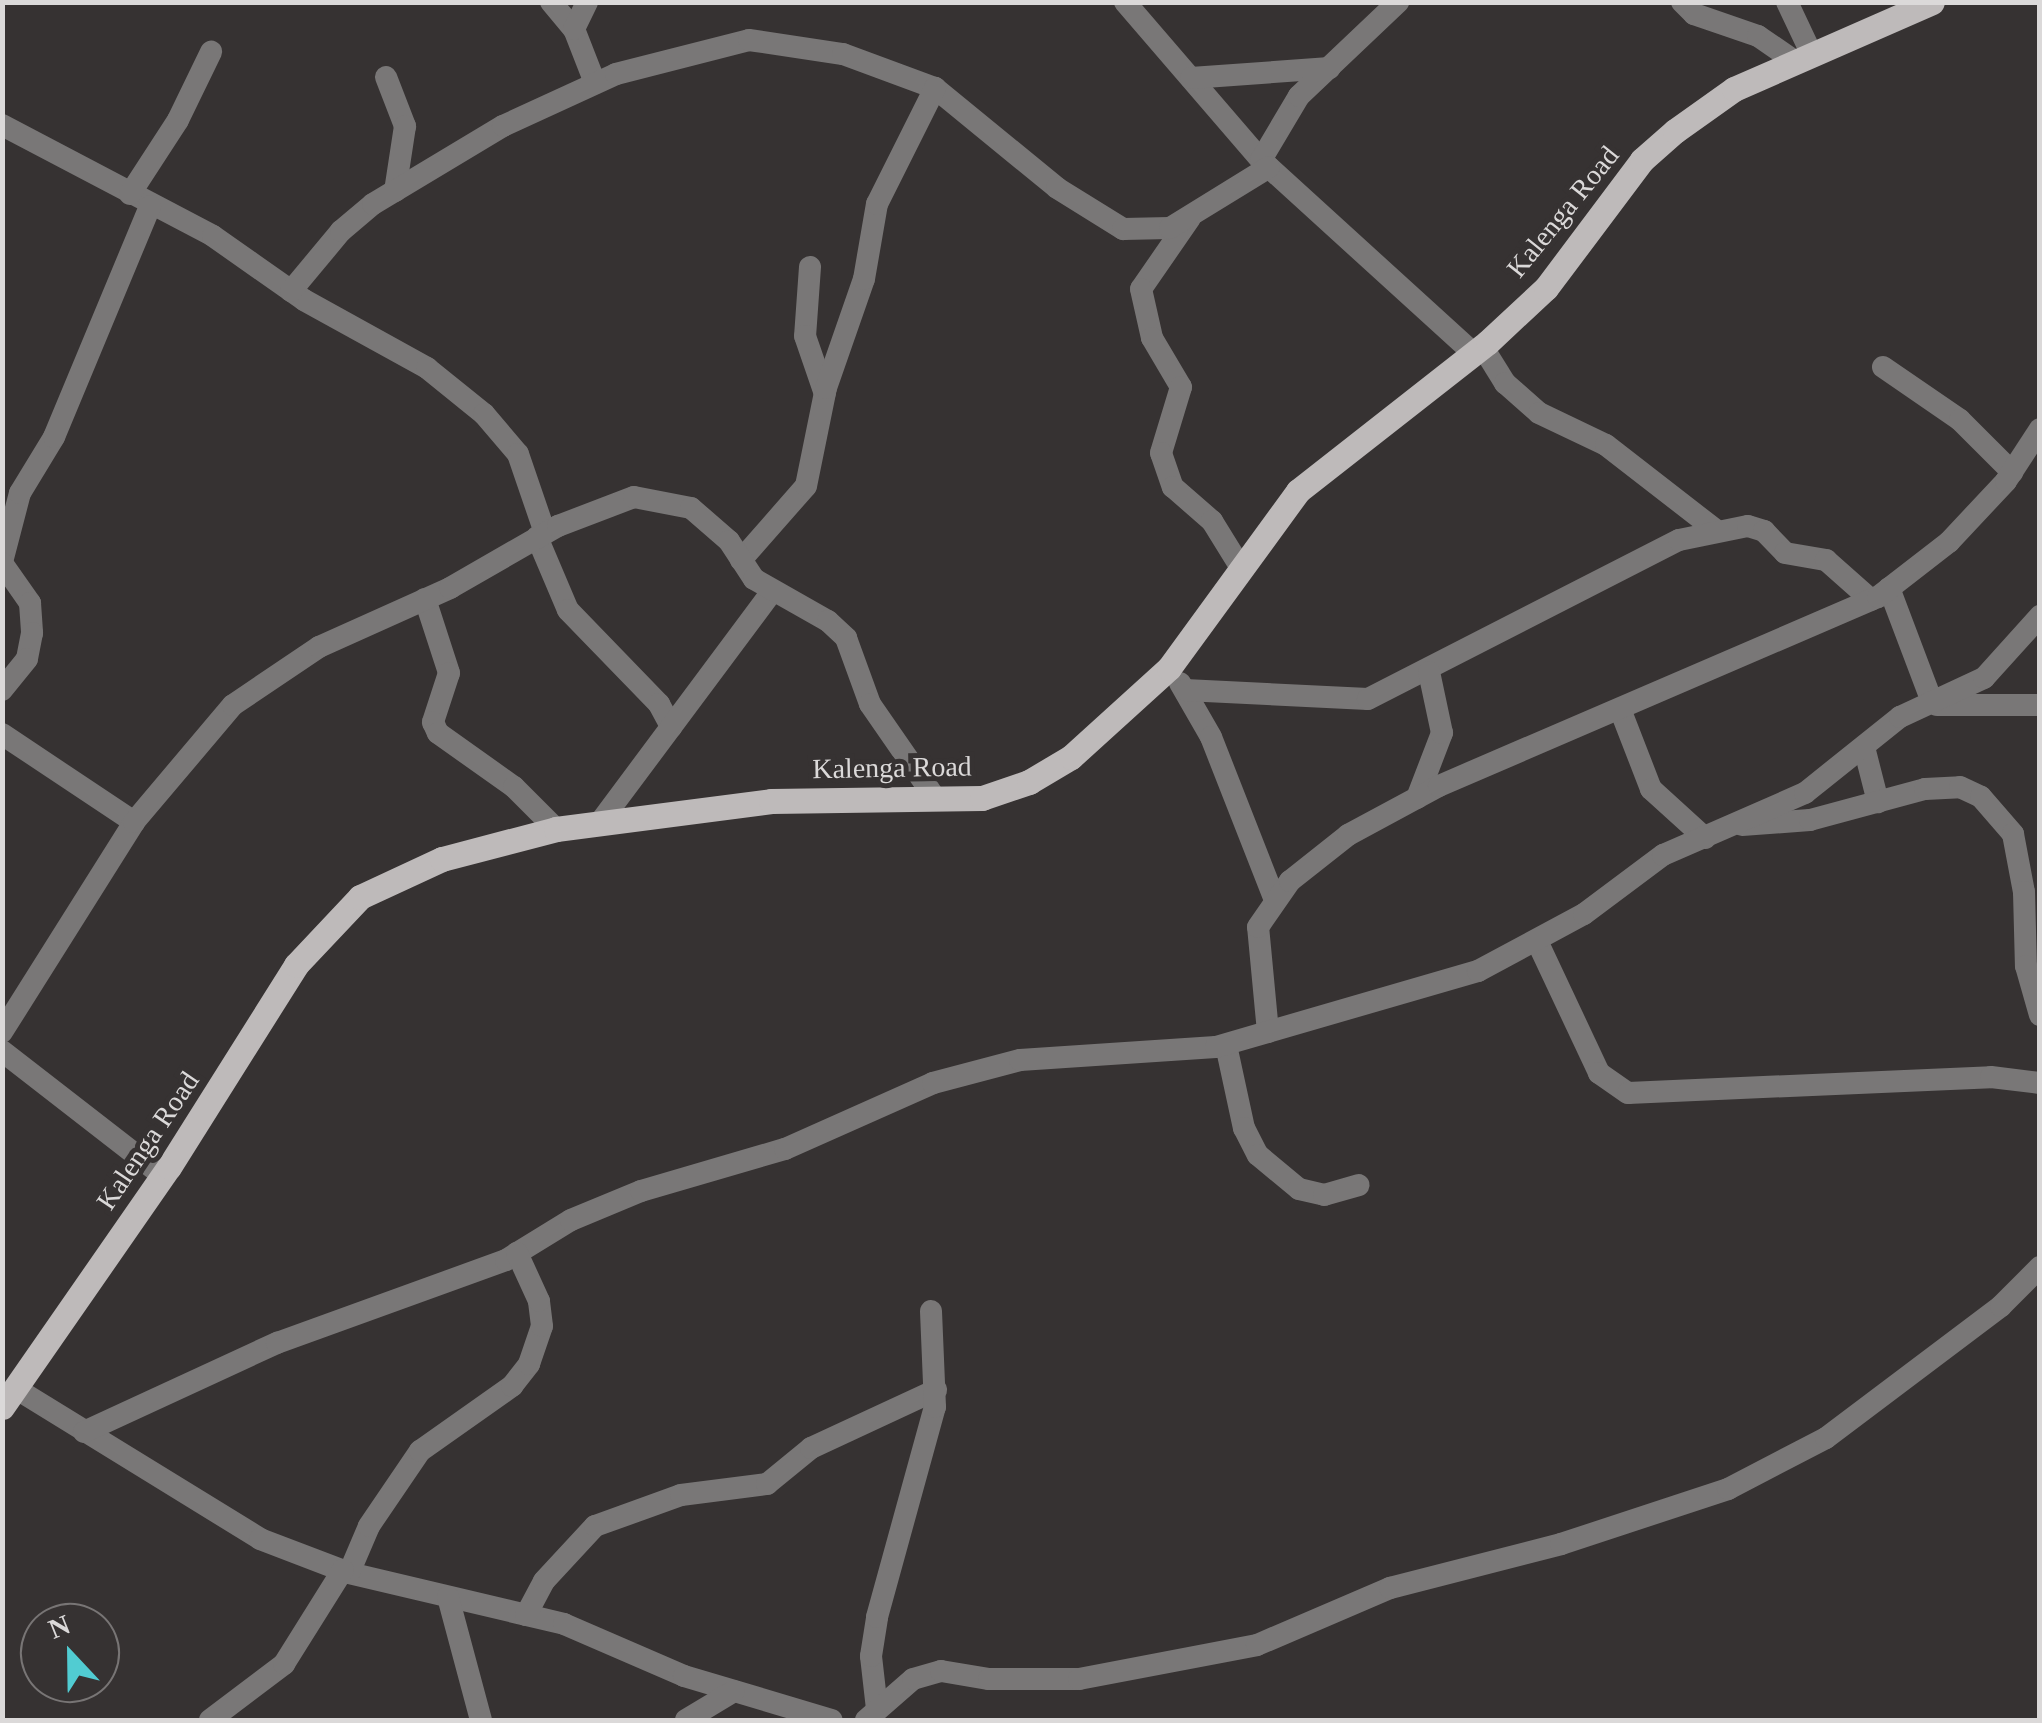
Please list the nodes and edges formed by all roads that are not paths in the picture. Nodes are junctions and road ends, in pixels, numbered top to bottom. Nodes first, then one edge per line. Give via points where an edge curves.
1 (551, 2) edge
2 (586, 2) edge
3 (1126, 2) edge
4 (1398, 2) edge
5 (1682, 2) edge
6 (1787, 2) edge
7 (1932, 2) edge
8 (574, 29) junction
9 (211, 52) dead end
10 (1804, 58) junction
11 (1330, 68) junction
12 (386, 78) dead end
13 (1191, 78) junction
14 (595, 83) junction
15 (935, 88) junction
16 (2, 125) edge
17 (1265, 163) junction
18 (395, 191) junction
19 (140, 200) junction
20 (1190, 218) junction
21 (810, 267) dead end
22 (292, 291) junction
23 (1478, 350) junction
24 (1883, 367) dead end
25 (825, 394) junction
26 (2040, 429) edge
27 (2012, 472) junction
28 (1717, 530) junction
29 (541, 535) junction
30 (741, 560) junction
31 (2, 563) edge
32 (1241, 568) junction
33 (772, 592) junction
34 (1880, 594) junction
35 (426, 599) junction
36 (2040, 616) edge
37 (1169, 668) junction
38 (1429, 672) junction
39 (2, 690) edge
40 (1184, 690) junction
41 (1928, 701) junction
42 (2040, 705) edge
43 (1620, 710) junction
44 (671, 727) junction
45 (2, 734) edge
46 (1864, 746) junction
47 (935, 798) junction
48 (1417, 798) junction
49 (1878, 802) junction
50 (601, 821) junction
51 (134, 822) junction
52 (1739, 824) junction
53 (556, 829) junction
54 (1705, 838) junction
55 (1274, 898) junction
56 (1537, 941) junction
57 (2040, 1015) edge
58 (2, 1032) edge
59 (1268, 1032) junction
60 (1226, 1044) junction
61 (2, 1051) edge
62 (2040, 1083) edge
63 (163, 1176) junction
64 (1359, 1185) dead end
65 (517, 1253) junction
66 (2040, 1267) edge
67 (931, 1311) dead end
68 (936, 1390) junction
69 (9, 1398) edge
70 (84, 1432) junction
71 (346, 1571) junction
72 (448, 1597) junction
73 (526, 1615) junction
74 (734, 1691) junction
75 (872, 1715) edge
76 (210, 1720) edge
77 (480, 1720) edge
78 (686, 1720) edge
79 (832, 1720) edge

1 - 8 street
2 - 8 street
3 - 13 street
4 - 11 street
5 - 10 street via 1694,14
6 - 10 street
7 - 10 main road, Kalenga Road
8 - 14 street
9 - 19 street
10 - 23 main road, Kalenga Road via 1734,90 1675,130 1642,160 1546,288
11 - 13 street
11 - 17 street via 1284,117
12 - 18 street via 405,126
13 - 17 street
14 - 15 street via 749,40 843,54
14 - 18 street via 503,126
15 - 20 street via 1096,217 1141,233
15 - 25 street via 886,175 864,279
16 - 19 street
17 - 20 street
17 - 23 street
18 - 22 street via 340,231
19 - 22 street via 213,236
19 - 31 street via 54,437 20,493
20 - 32 street via 1141,289 1152,338 1180,387 1160,453 1173,487 1212,521
21 - 25 street via 805,336
22 - 29 street via 426,368 484,414 518,454
23 - 28 street via 1531,406 1606,445
23 - 32 main road, Kalenga Road via 1298,491
24 - 27 street via 1960,420
25 - 30 street via 806,486
26 - 27 street
27 - 34 street via 1948,542
28 - 34 street via 1759,528 1785,553 1826,560
28 - 38 street via 1650,554
29 - 30 street via 634,496 666,500 709,520
29 - 35 street
29 - 44 street via 568,610 659,704
30 - 33 street
31 - 39 street via 30,603 32,633 27,658
32 - 37 main road, Kalenga Road
33 - 44 street
33 - 47 street via 846,638 870,704
34 - 41 street
34 - 43 street
35 - 51 street via 273,672 197,741
35 - 53 street via 449,673 433,722 438,733 514,787
36 - 41 street via 1984,678
37 - 40 street
37 - 47 main road, Kalenga Road via 1071,756 1028,782 982,798
38 - 40 street via 1368,699
38 - 48 street via 1442,733
40 - 55 street via 1211,738
41 - 42 street
41 - 46 street
43 - 48 street
43 - 54 street via 1651,788
44 - 50 street
45 - 51 street
46 - 49 street
46 - 52 street via 1805,793
47 - 50 main road, Kalenga Road via 770,801
48 - 55 street via 1348,835
49 - 52 street via 1771,828
49 - 57 street via 1960,787 1981,797 2013,834 2024,892 2026,966
50 - 53 main road, Kalenga Road
51 - 58 street
52 - 54 street
53 - 63 main road, Kalenga Road via 442,859 360,897 296,965
54 - 56 street via 1634,872 1584,914
55 - 59 street via 1258,928
56 - 59 street via 1478,972
56 - 62 street via 1599,1072 1628,1093 1991,1077
59 - 60 street
60 - 64 street via 1244,1128 1258,1154 1299,1189 1324,1195
60 - 65 street via 1020,1060 933,1083 785,1149 588,1212
61 - 63 street
63 - 69 main road, Kalenga Road
65 - 70 street via 277,1344
65 - 71 street via 539,1301 542,1326 530,1364 512,1386 420,1451
66 - 75 street via 2001,1306 1826,1438 1728,1489 1561,1544 1390,1588 1257,1646 1079,1679 989,1679 941,1671 913,1679
67 - 68 street
68 - 73 street via 811,1448 767,1484 681,1496 595,1526 544,1581
68 - 75 street via 877,1616
69 - 70 street
70 - 71 street via 260,1540
71 - 72 street
71 - 76 street via 284,1664
72 - 73 street
72 - 77 street
73 - 74 street
74 - 78 street
74 - 79 street

